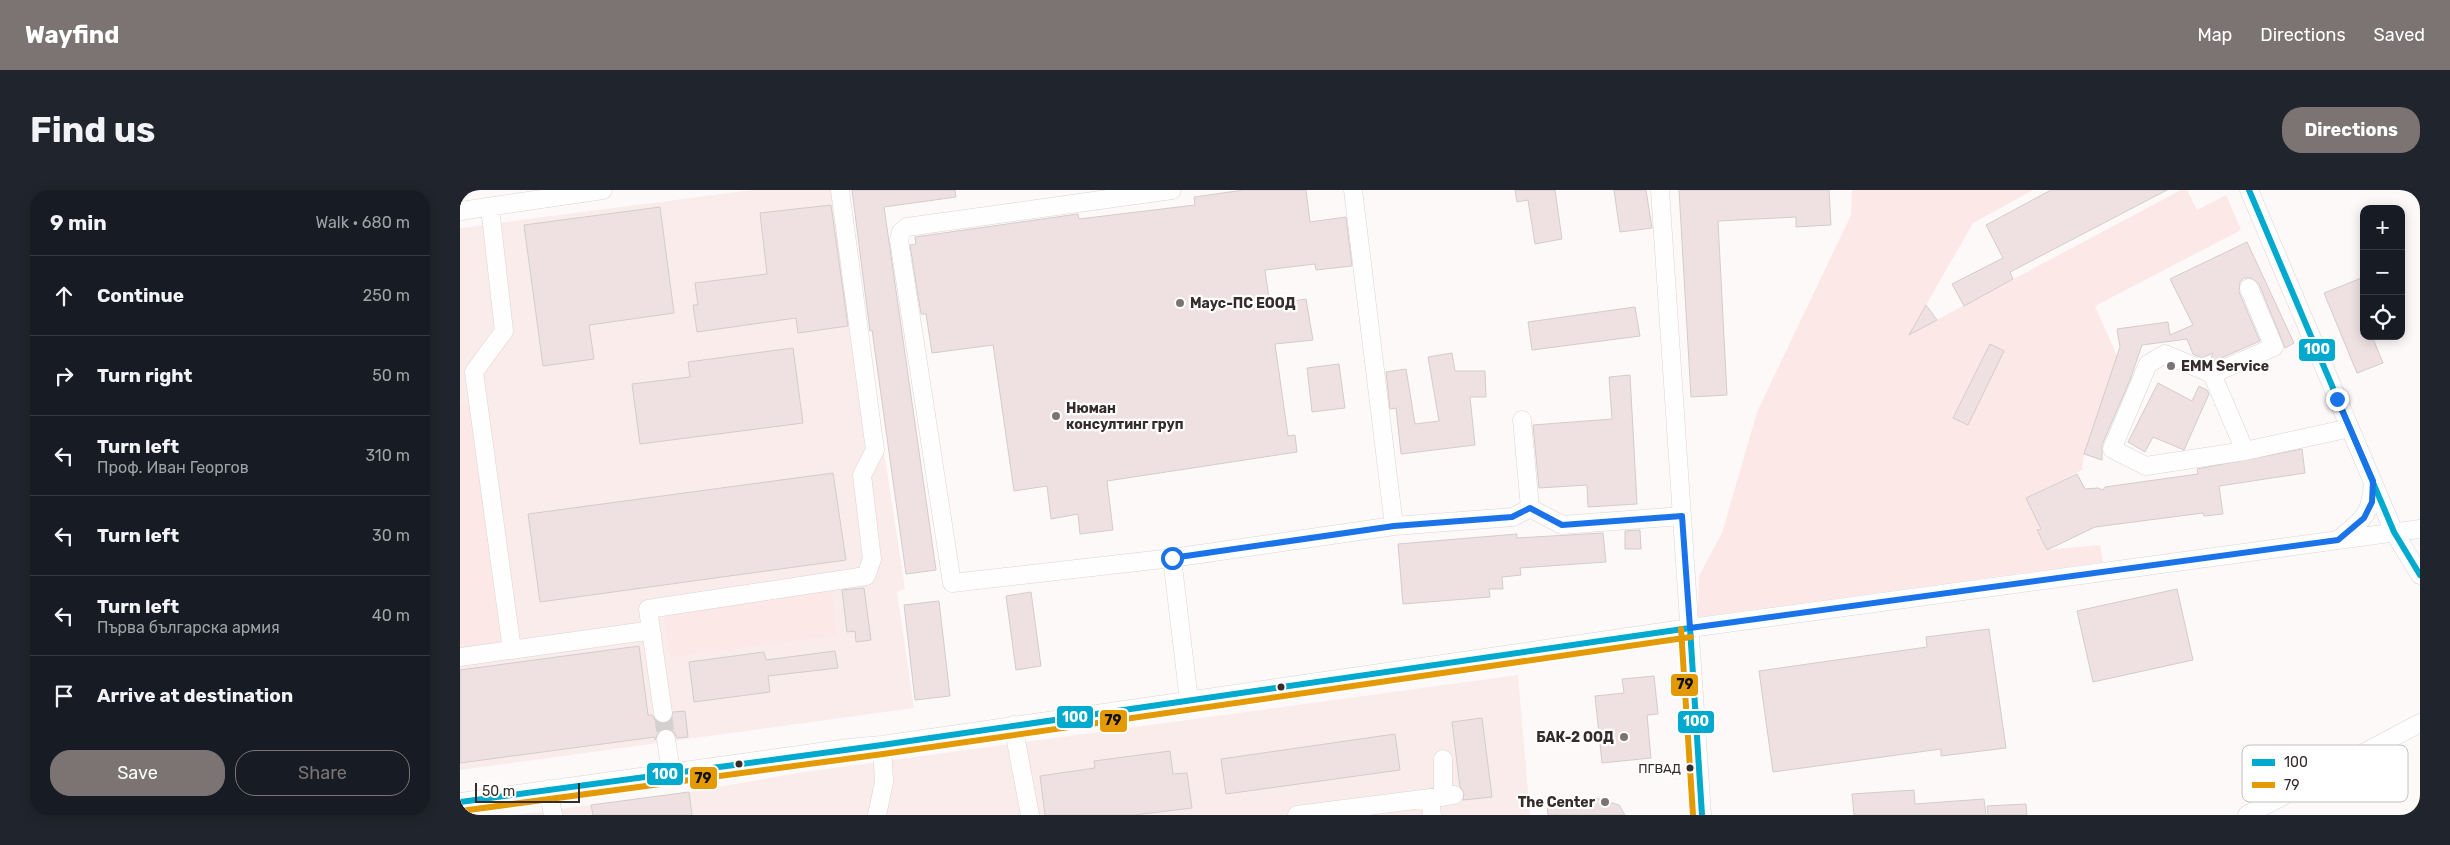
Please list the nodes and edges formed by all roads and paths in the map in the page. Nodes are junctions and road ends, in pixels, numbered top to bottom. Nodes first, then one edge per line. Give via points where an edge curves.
1 (603, 190) edge
2 (840, 190) edge
3 (1172, 190) edge
4 (1353, 190) edge
5 (1660, 190) edge
6 (2250, 190) edge
7 (490, 207) junction
8 (460, 211) edge
9 (2249, 288) dead end
10 (2212, 374) junction
11 (1522, 420) dead end
12 (2350, 428) junction
13 (2245, 450) junction
14 (2373, 481) junction
15 (1530, 508) junction
16 (1682, 516) junction
17 (1394, 526) junction
18 (2420, 529) edge
19 (2394, 532) junction
20 (2338, 540) junction
21 (1172, 558) junction
22 (2420, 575) edge
23 (1690, 628) junction
24 (652, 635) junction
25 (512, 650) junction
26 (460, 657) edge
27 (1189, 701) junction
28 (663, 714) tunnel mouth
29 (2420, 723) edge
30 (1012, 725) junction
31 (666, 739) tunnel mouth
32 (882, 745) junction
33 (2379, 745) edge
34 (1443, 759) dead end
35 (671, 772) junction
36 (548, 790) junction
37 (1440, 801) edge
38 (460, 802) edge
39 (2271, 802) edge
40 (1322, 813) edge
41 (553, 815) edge
42 (877, 815) edge
43 (1030, 815) edge
44 (1297, 815) edge
45 (1702, 815) edge
46 (2247, 815) edge

1 - 7 street
2 - 24 street via 875,450 862,475 872,559 866,576 648,609
3 - 21 street via 907,226 899,240 952,583
4 - 17 street
5 - 16 street
6 - 12 street
7 - 8 street
7 - 25 street via 504,331 474,372
9 - 10 street via 2274,347
10 - 13 street
10 - 13 street via 2165,354 2148,364 2112,450 2146,466
11 - 15 street
12 - 13 street
12 - 14 street
14 - 19 street
14 - 20 street via 2372,502 2364,518
15 - 16 street via 1562,525
15 - 17 street via 1512,517
16 - 23 street
17 - 21 street
18 - 19 street
19 - 20 street
19 - 22 street
20 - 23 street
21 - 27 street
23 - 27 street
23 - 45 street
24 - 25 street via 646,631
24 - 28 street
25 - 26 street
27 - 30 street
29 - 33 street
30 - 32 street
30 - 43 street
31 - 35 street
32 - 35 street
32 - 42 street via 884,782
34 - 37 street
35 - 36 street
36 - 38 street
36 - 41 street
37 - 40 street
39 - 46 street
40 - 44 street

